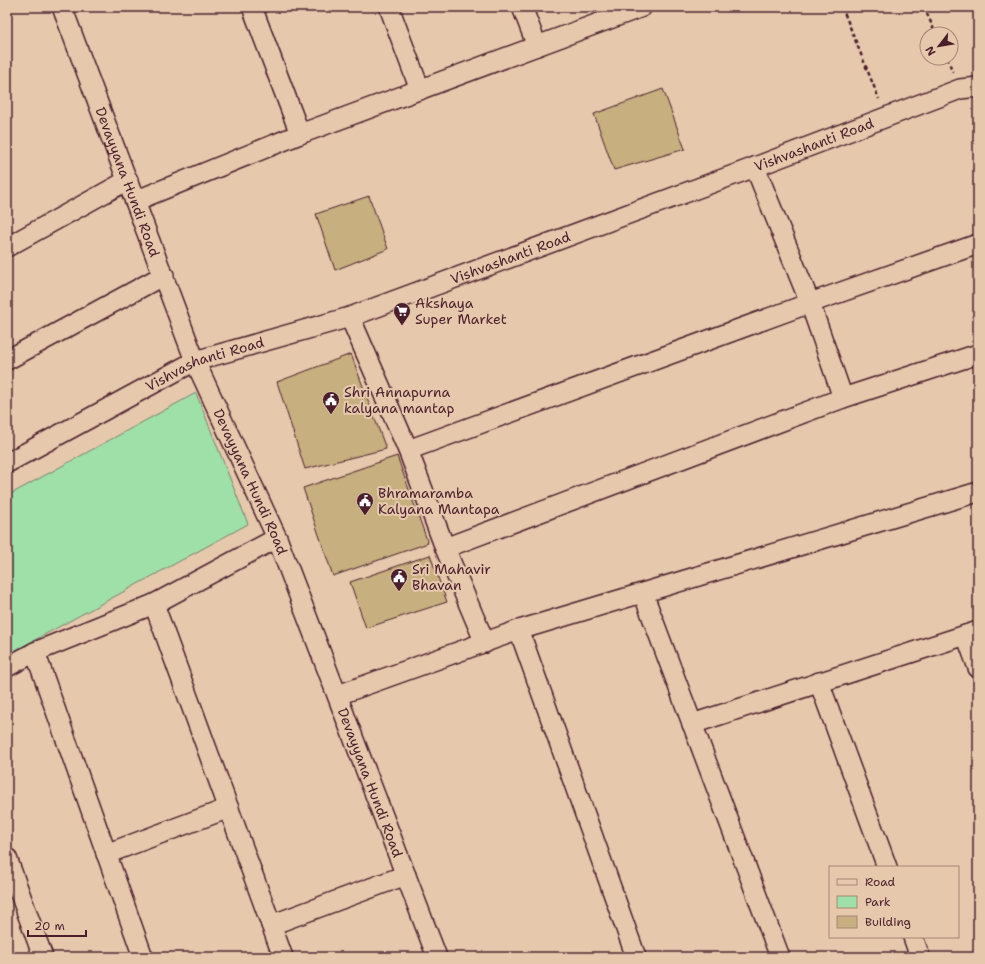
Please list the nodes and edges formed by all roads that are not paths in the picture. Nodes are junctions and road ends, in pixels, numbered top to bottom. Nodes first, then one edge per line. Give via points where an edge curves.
1 (62, 7) edge
2 (252, 7) edge
3 (389, 7) edge
4 (522, 7) edge
5 (642, 7) edge
6 (608, 13) edge
7 (537, 46) junction
8 (978, 87) edge
9 (420, 90) junction
10 (300, 134) junction
11 (756, 167) junction
12 (128, 180) junction
13 (135, 201) junction
14 (978, 244) edge
15 (7, 247) edge
16 (164, 275) junction
17 (810, 303) junction
18 (350, 317) junction
19 (978, 354) edge
20 (7, 360) edge
21 (195, 361) junction
22 (843, 398) junction
23 (408, 450) junction
24 (7, 463) edge
25 (978, 492) edge
26 (277, 538) junction
27 (445, 548) junction
28 (643, 593) junction
29 (154, 604) junction
30 (518, 630) junction
31 (972, 633) edge
32 (485, 643) junction
33 (35, 652) junction
34 (7, 667) edge
35 (978, 668) edge
36 (819, 682) junction
37 (338, 695) junction
38 (692, 724) junction
39 (229, 808) junction
40 (106, 854) junction
41 (7, 858) edge
42 (887, 866) edge
43 (406, 875) junction
44 (271, 925) junction
45 (913, 938) edge
46 (43, 957) edge
47 (142, 957) edge
48 (283, 957) edge
49 (437, 957) edge
50 (636, 957) edge
51 (780, 957) edge
52 (920, 957) edge

1 - 12 street, Devayyana Hundi Road
2 - 10 street
3 - 9 street
4 - 7 street
5 - 6 street
6 - 7 street
7 - 9 street
8 - 11 street, Vishvashanti Road via 960,89
9 - 10 street
10 - 13 street
11 - 17 street
11 - 18 street, Vishvashanti Road
12 - 13 street, Devayyana Hundi Road
12 - 15 street
13 - 16 street, Devayyana Hundi Road
14 - 17 street
16 - 20 street
16 - 21 street, Devayyana Hundi Road
17 - 22 street
17 - 23 street
18 - 21 street, Vishvashanti Road
18 - 23 street
19 - 22 street
21 - 24 street, Vishvashanti Road
21 - 26 street, Devayyana Hundi Road
22 - 27 street
23 - 27 street
25 - 28 street
26 - 29 street
26 - 37 street, Devayyana Hundi Road
27 - 32 street
28 - 30 street
28 - 38 street
29 - 33 street
29 - 39 street
30 - 32 street
30 - 50 street
31 - 35 street
31 - 36 street
32 - 37 street
33 - 34 street
33 - 40 street
36 - 38 street
36 - 42 street
37 - 43 street, Devayyana Hundi Road
38 - 51 street
39 - 40 street
39 - 44 street
40 - 47 street
41 - 46 street
43 - 44 street
43 - 49 street, Devayyana Hundi Road
44 - 48 street
45 - 52 street

